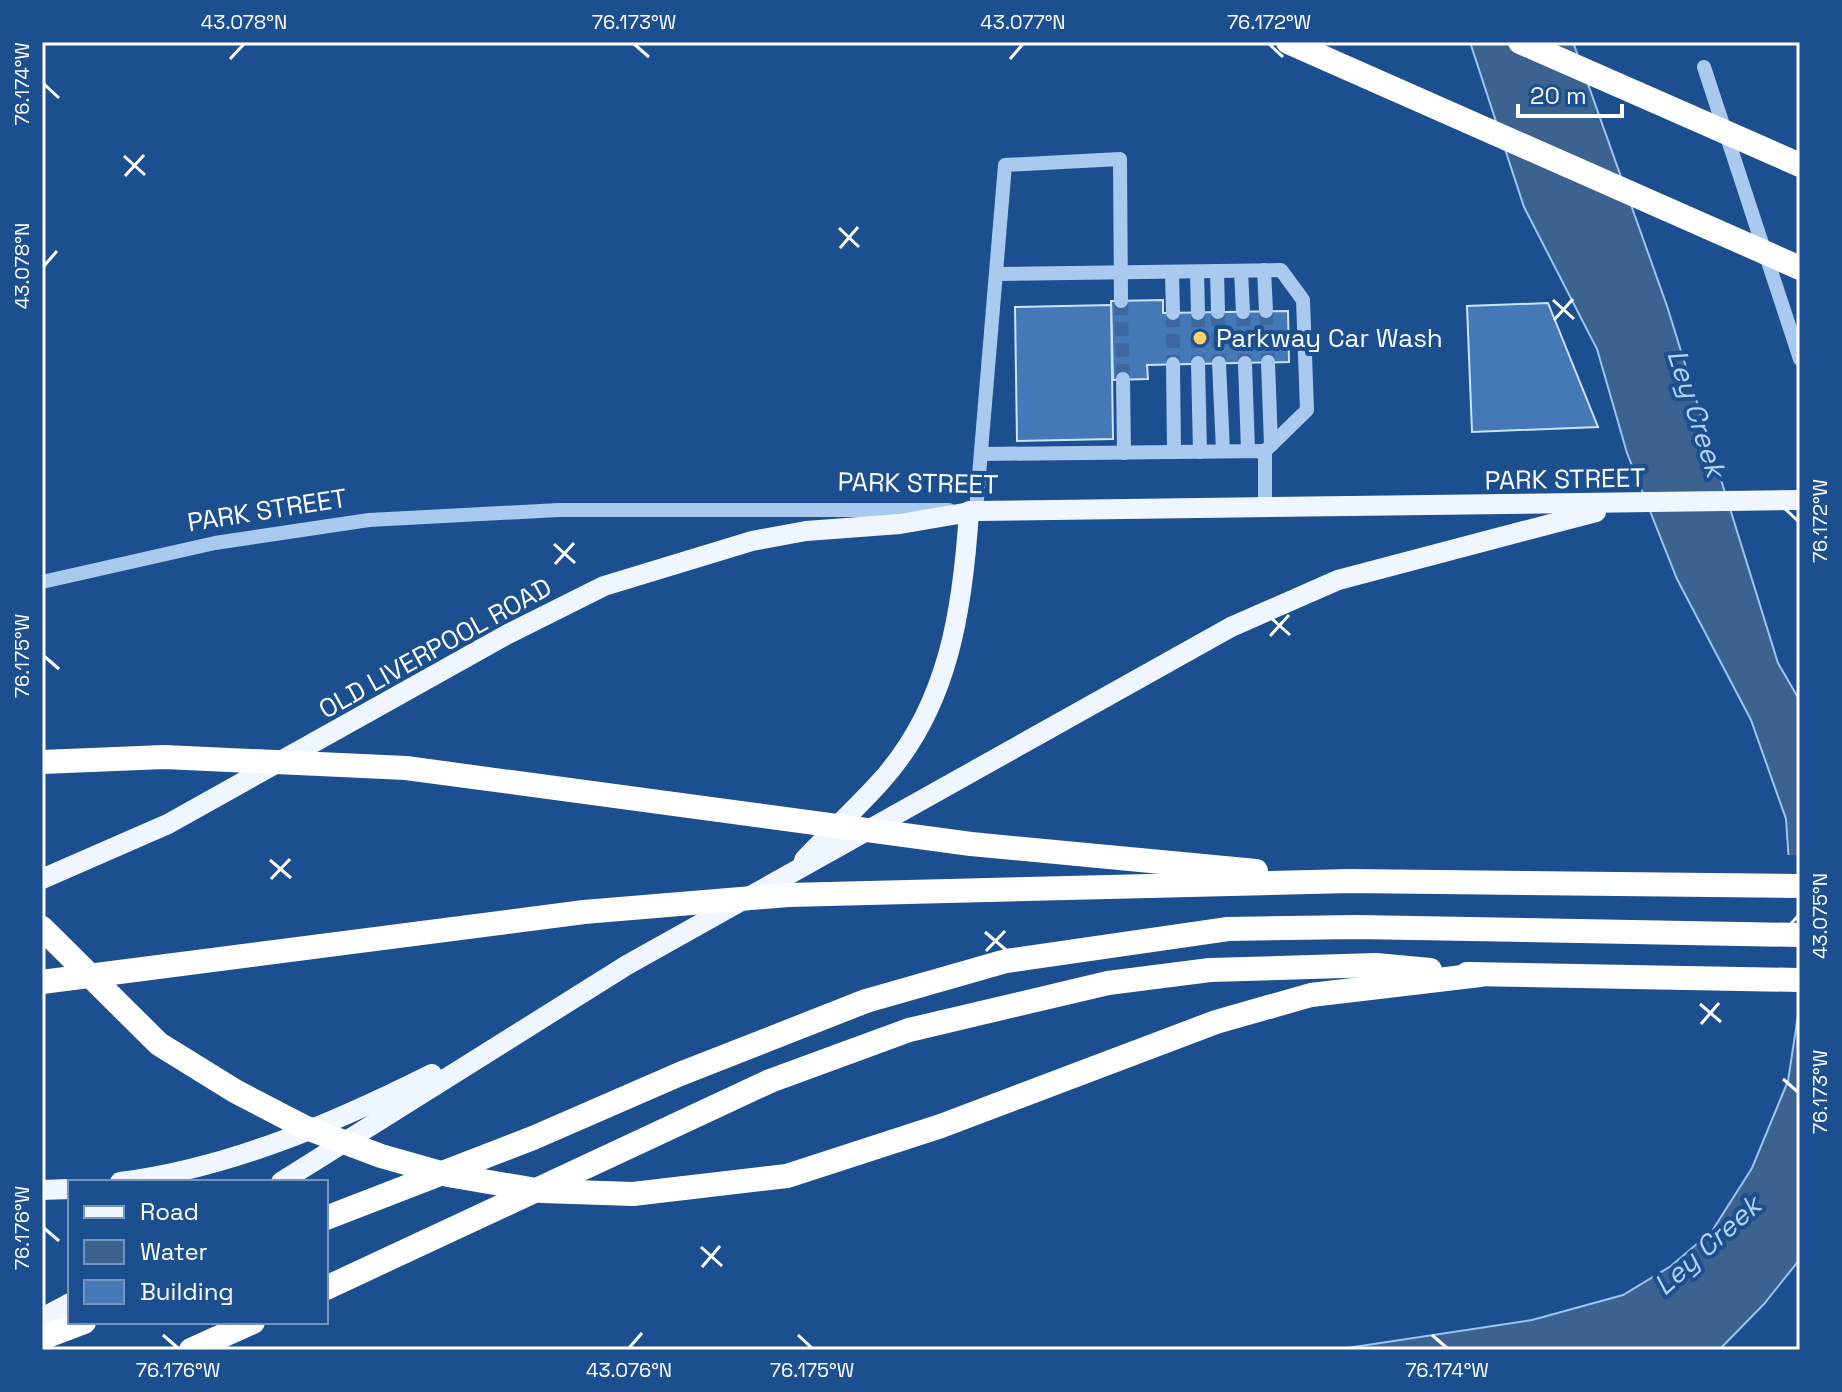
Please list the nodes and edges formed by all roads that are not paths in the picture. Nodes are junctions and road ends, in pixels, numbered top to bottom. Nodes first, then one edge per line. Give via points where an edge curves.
1 (1288, 42) edge
2 (1520, 42) edge
3 (1704, 67) dead end
4 (1800, 165) edge
5 (1800, 268) edge
6 (1264, 270) junction
7 (1217, 271) junction
8 (1241, 271) junction
9 (1172, 272) junction
10 (1197, 272) junction
11 (996, 274) junction
12 (1121, 274) junction
13 (1121, 301) tunnel mouth
14 (1266, 311) tunnel mouth
15 (1218, 312) tunnel mouth
16 (1243, 312) tunnel mouth
17 (1173, 313) tunnel mouth
18 (1198, 313) tunnel mouth
19 (1800, 359) edge
20 (1268, 362) tunnel mouth
21 (1198, 363) tunnel mouth
22 (1219, 363) tunnel mouth
23 (1245, 363) tunnel mouth
24 (1173, 364) tunnel mouth
25 (1123, 379) tunnel mouth
26 (1268, 448) junction
27 (1223, 451) junction
28 (1248, 451) junction
29 (1174, 452) junction
30 (1200, 452) junction
31 (1124, 453) junction
32 (982, 454) junction
33 (1794, 500) edge
34 (1627, 504) junction
35 (1265, 508) junction
36 (973, 511) junction
37 (42, 582) edge
38 (44, 761) edge
39 (787, 876) junction
40 (42, 879) edge
41 (1350, 881) junction
42 (1800, 886) edge
43 (42, 928) edge
44 (1800, 935) edge
45 (1480, 975) junction
46 (1800, 980) edge
47 (42, 982) edge
48 (535, 1024) junction
49 (130, 1180) edge
50 (284, 1180) edge
51 (68, 1189) edge
52 (42, 1190) edge
53 (328, 1217) edge
54 (328, 1287) edge
55 (68, 1304) edge
56 (42, 1318) edge
57 (79, 1324) edge
58 (249, 1324) edge
59 (42, 1338) edge
60 (191, 1350) edge

1 - 5 highway
2 - 4 highway
3 - 19 street
6 - 8 street
6 - 14 street
6 - 26 street via 1281,270 1303,300 1307,410
7 - 8 street
7 - 10 street
7 - 15 street
8 - 16 street
9 - 10 street
9 - 12 street
9 - 17 street
10 - 18 street
11 - 12 street
11 - 12 street via 1005,165 1120,159
11 - 32 street
12 - 13 street
20 - 26 street
21 - 30 street
22 - 27 street
23 - 28 street
24 - 29 street
25 - 31 street
26 - 28 street
26 - 35 street
27 - 28 street
27 - 30 street
29 - 30 street
29 - 31 street
31 - 32 street
32 - 36 street
33 - 34 main road, PARK STREET
34 - 35 main road, PARK STREET
34 - 39 main road via 1338,580 1242,622
35 - 36 main road, PARK STREET
36 - 37 street, PARK STREET via 900,507 369,520 215,543
36 - 39 main road via 959,616 925,716 883,779
36 - 40 main road, OLD LIVERPOOL ROAD via 752,541 604,586 168,824
38 - 41 highway via 164,757 406,768 971,844
39 - 48 main road via 627,965
41 - 42 highway
41 - 47 highway via 788,895 584,912
43 - 45 highway via 159,1044 304,1127 448,1175 542,1191 633,1194 787,1176 941,1126 1216,1022 1311,995
44 - 53 highway via 1228,929 1006,961 866,1001
45 - 46 highway
45 - 54 highway via 1376,965 1210,970 1108,983 909,1030 770,1081
48 - 49 main road via 318,1127 204,1166
48 - 50 main road
51 - 52 main road
55 - 56 main road
57 - 59 highway
58 - 60 highway

